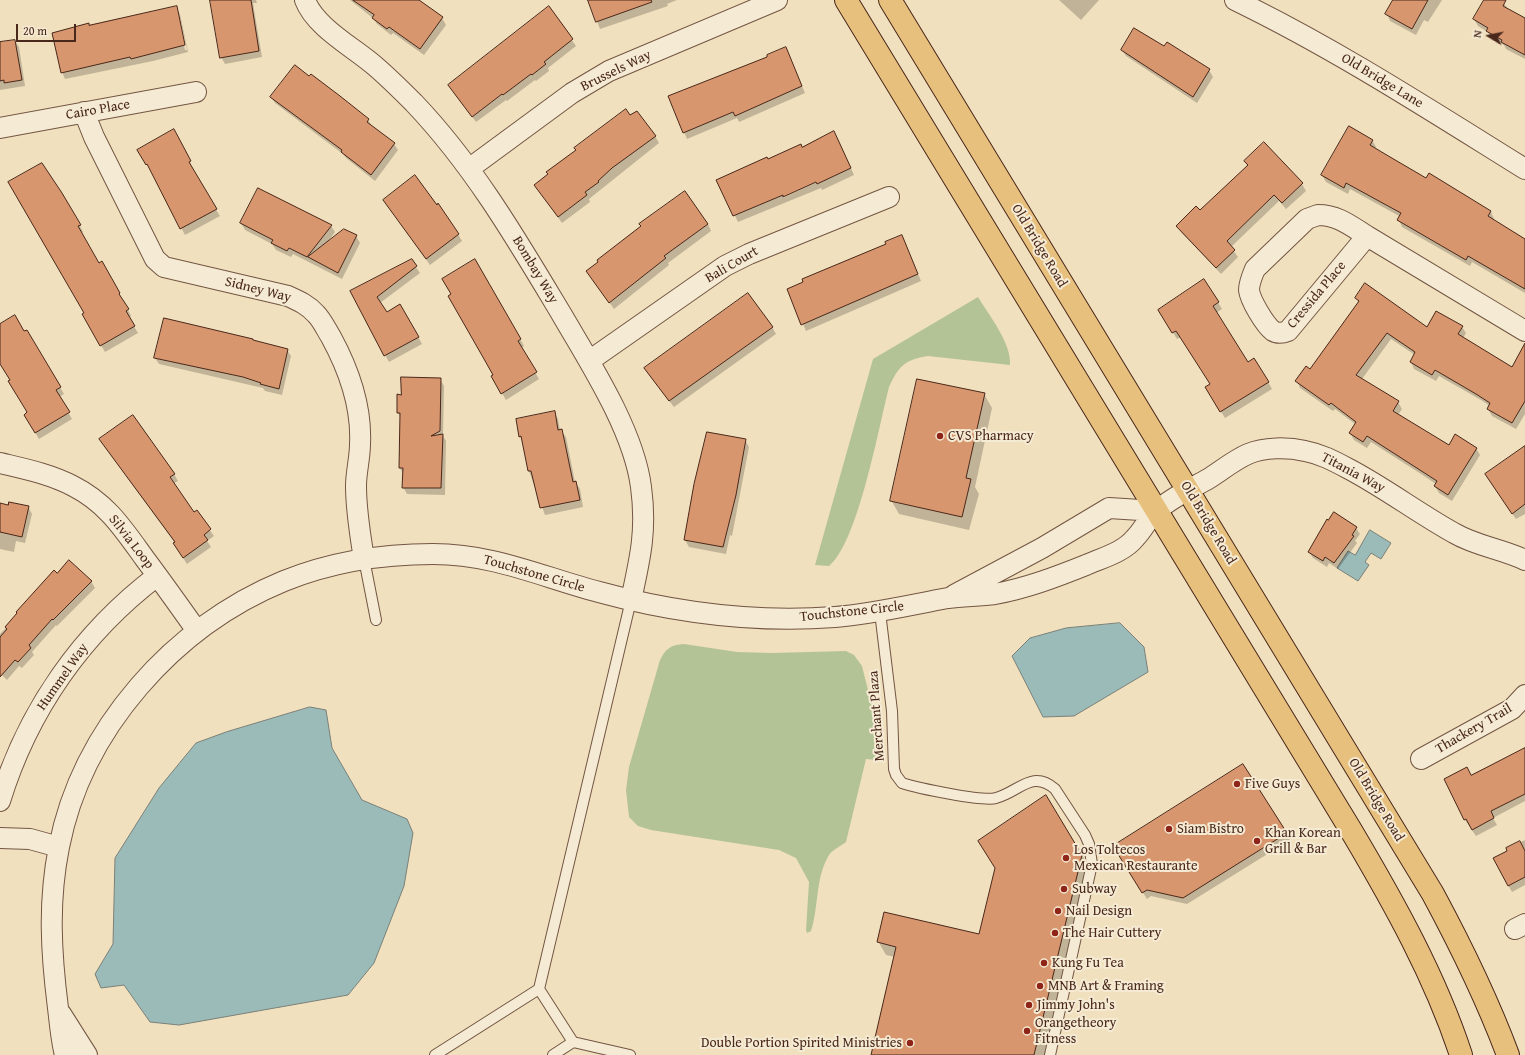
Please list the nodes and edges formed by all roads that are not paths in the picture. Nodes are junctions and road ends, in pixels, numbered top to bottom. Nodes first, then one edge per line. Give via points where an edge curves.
1 (305, 0) edge
2 (776, 0) edge
3 (846, 0) edge
4 (890, 0) edge
5 (1235, 0) edge
6 (196, 92) dead end
7 (84, 112) junction
8 (0, 128) edge
9 (470, 168) junction
10 (1525, 169) edge
11 (889, 196) dead end
12 (1367, 236) junction
13 (1525, 331) edge
14 (589, 361) junction
15 (0, 463) edge
16 (1188, 491) junction
17 (1156, 510) junction
18 (1522, 555) edge
19 (364, 559) junction
20 (157, 576) junction
21 (950, 598) junction
22 (631, 600) junction
23 (880, 612) junction
24 (376, 620) dead end
25 (197, 631) junction
26 (1525, 695) edge
27 (1421, 759) dead end
28 (0, 801) edge
29 (0, 838) edge
30 (59, 847) junction
31 (539, 989) junction
32 (58, 1010) junction
33 (573, 1042) junction
34 (64, 1055) edge
35 (87, 1055) edge
36 (435, 1055) edge
37 (553, 1055) edge
38 (630, 1055) edge
39 (1050, 1055) edge
40 (1461, 1055) edge
41 (1508, 1055) edge

1 - 9 street, Bombay Way via 317,20 398,87 436,126
2 - 9 street, Brussels Way via 610,72 572,93
3 - 17 main road
4 - 16 main road, Old Bridge Road
5 - 10 street, Old Bridge Lane via 1291,27
6 - 7 street, Cairo Place
7 - 8 street, Cairo Place
7 - 19 street, Sidney Way via 154,259 164,267 288,296 304,303 317,314 345,364 353,385 359,414 357,520
9 - 14 street, Bombay Way
11 - 14 street, Bali Court via 748,254 725,266
12 - 12 street, Cressida Place via 1288,331 1281,334 1272,330 1252,302 1249,290 1255,269 1306,219 1318,215 1330,215 1342,220
12 - 13 street, Cressida Place
14 - 22 street, Bombay Way via 633,453 641,485 644,512 643,545
15 - 20 street, Silvia Loop via 48,475 92,498 113,515
16 - 17 street, Titania Way
16 - 18 street, Titania Way via 1248,454 1281,448 1304,450 1327,457 1372,481 1461,537 1478,545
16 - 41 main road, Old Bridge Road via 1434,894 1465,953
17 - 21 street, Touchstone Circle via 1109,508
17 - 21 street, Touchstone Circle via 1132,543 1089,564 1026,587 993,594
17 - 40 main road via 1397,910 1427,970
19 - 22 street, Touchstone Circle via 437,554 479,558 520,567
19 - 24 lane
19 - 25 street, Touchstone Circle via 289,579 229,609
20 - 25 street, Silvia Loop
20 - 28 street, Hummel Way via 108,618 66,668 50,691 23,741
21 - 23 street, Touchstone Circle
22 - 23 street, Touchstone Circle via 726,616 781,619
22 - 31 lane
23 - 39 lane, Merchant Plaza via 892,711 894,769 902,783 983,800 997,798 1028,782 1038,780 1049,783 1089,844 1092,864
25 - 30 street, Touchstone Circle via 143,682 104,734 84,772
26 - 27 street, Thackery Trail via 1512,709
29 - 30 street via 30,839
30 - 32 street, Touchstone Circle via 53,879 50,932
31 - 33 lane
31 - 36 lane
32 - 34 street, Touchstone Circle
32 - 35 street, Touchstone Circle
33 - 37 lane
33 - 38 lane

